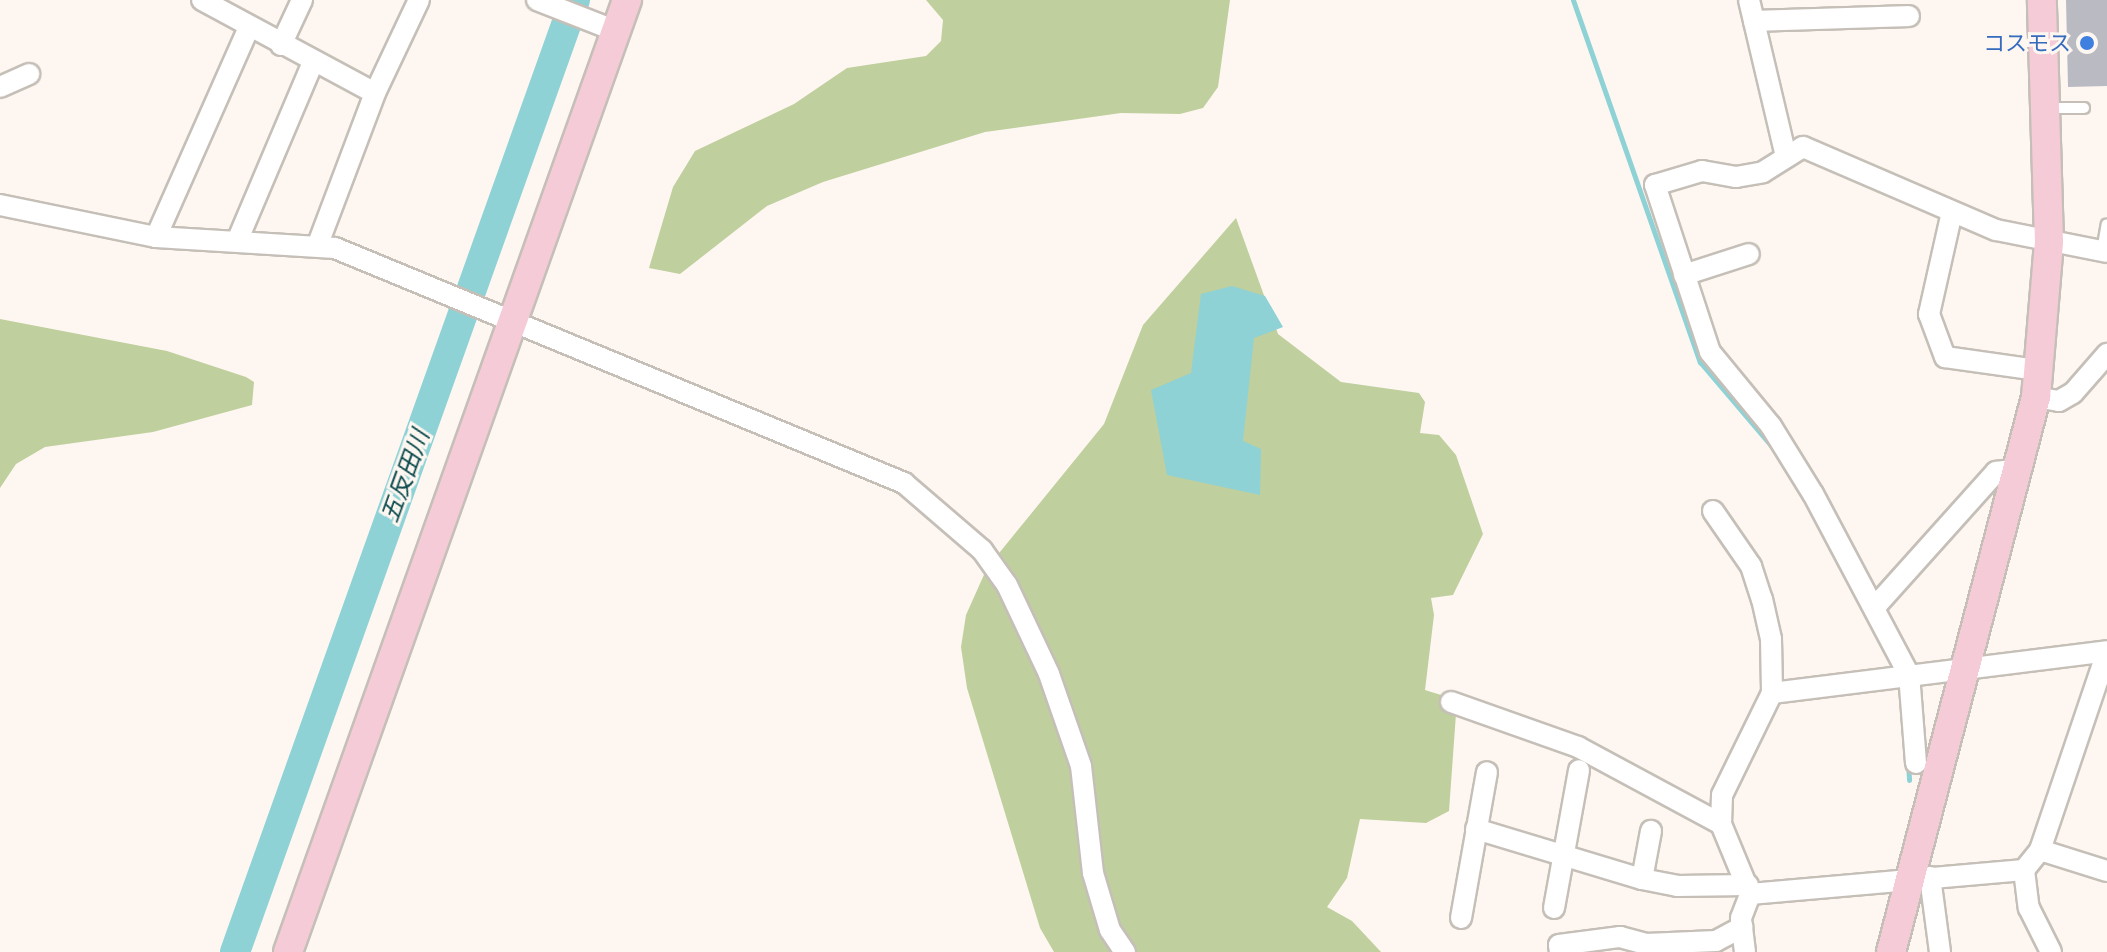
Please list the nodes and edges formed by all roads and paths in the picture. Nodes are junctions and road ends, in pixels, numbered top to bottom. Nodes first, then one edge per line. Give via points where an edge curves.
1 (202, 0) edge
2 (302, 0) edge
3 (419, 0) edge
4 (537, 0) edge
5 (627, 0) edge
6 (1749, 0) edge
7 (2042, 0) edge
8 (1863, 8) edge
9 (1909, 16) dead end
10 (1754, 21) junction
11 (249, 27) junction
12 (616, 31) junction
13 (281, 45) junction
14 (313, 62) junction
15 (29, 74) dead end
16 (0, 87) edge
17 (375, 93) junction
18 (2045, 108) junction
19 (2084, 108) dead end
20 (1786, 157) junction
21 (0, 205) edge
22 (1952, 212) junction
23 (2107, 224) edge
24 (156, 237) junction
25 (238, 239) junction
26 (2049, 242) junction
27 (318, 244) junction
28 (2104, 252) edge
29 (1749, 254) dead end
30 (1684, 275) junction
31 (516, 319) junction
32 (2107, 354) edge
33 (2037, 384) junction
34 (2019, 469) junction
35 (1713, 511) dead end
36 (1874, 608) junction
37 (2107, 651) edge
38 (1969, 669) junction
39 (1901, 676) junction
40 (1772, 693) junction
41 (1451, 702) dead end
42 (1916, 763) dead end
43 (1579, 770) dead end
44 (1487, 772) dead end
45 (1721, 824) junction
46 (1476, 829) junction
47 (1651, 831) dead end
48 (2040, 850) junction
49 (1564, 852) junction
50 (2024, 870) junction
51 (2107, 871) edge
52 (1921, 878) junction
53 (1642, 879) junction
54 (1749, 890) junction
55 (1554, 908) dead end
56 (1461, 918) dead end
57 (1742, 927) junction
58 (1717, 946) edge
59 (1635, 947) edge
60 (288, 952) edge
61 (1125, 952) edge
62 (1560, 952) edge
63 (1745, 952) edge
64 (1891, 952) edge
65 (1940, 952) edge
66 (2051, 952) edge

1 - 11 street
2 - 13 street
3 - 17 street
4 - 12 street
5 - 12 street
6 - 10 street
7 - 18 street
8 - 9 street
8 - 10 street
10 - 20 street
11 - 13 street
11 - 24 street
12 - 31 street
13 - 14 street
14 - 17 street
14 - 25 street
15 - 16 street
17 - 27 street
18 - 19 lane
18 - 26 street
20 - 22 street via 1803,147
20 - 30 street via 1763,172 1736,177 1702,171 1655,185
21 - 24 street
22 - 26 street
22 - 33 street via 1929,314 1945,357
23 - 28 lane
24 - 25 street
25 - 27 street
26 - 28 street
26 - 33 street
27 - 31 street
29 - 30 street
30 - 36 street via 1710,352 1771,426
31 - 60 street
31 - 61 street via 904,483 982,550 1007,585 1049,674 1081,766 1093,873 1110,930
32 - 33 street via 2073,393 2059,401
33 - 34 street
34 - 36 street via 1996,472
34 - 38 street
35 - 40 street via 1751,566 1762,599 1771,639
36 - 39 street
37 - 38 street
37 - 48 street
38 - 39 street
38 - 52 street
39 - 40 street
39 - 42 street
40 - 45 street via 1722,795
41 - 45 street via 1578,747
43 - 49 street
44 - 46 street
45 - 54 street
46 - 49 street
46 - 56 street
47 - 53 street
48 - 50 street
48 - 51 street
49 - 53 street
49 - 55 street
50 - 52 street
50 - 66 street via 2029,908
52 - 54 street
52 - 64 street
52 - 65 street
53 - 54 street
54 - 57 street
57 - 58 street
57 - 63 street
58 - 59 street
59 - 62 street via 1620,937 1559,945

